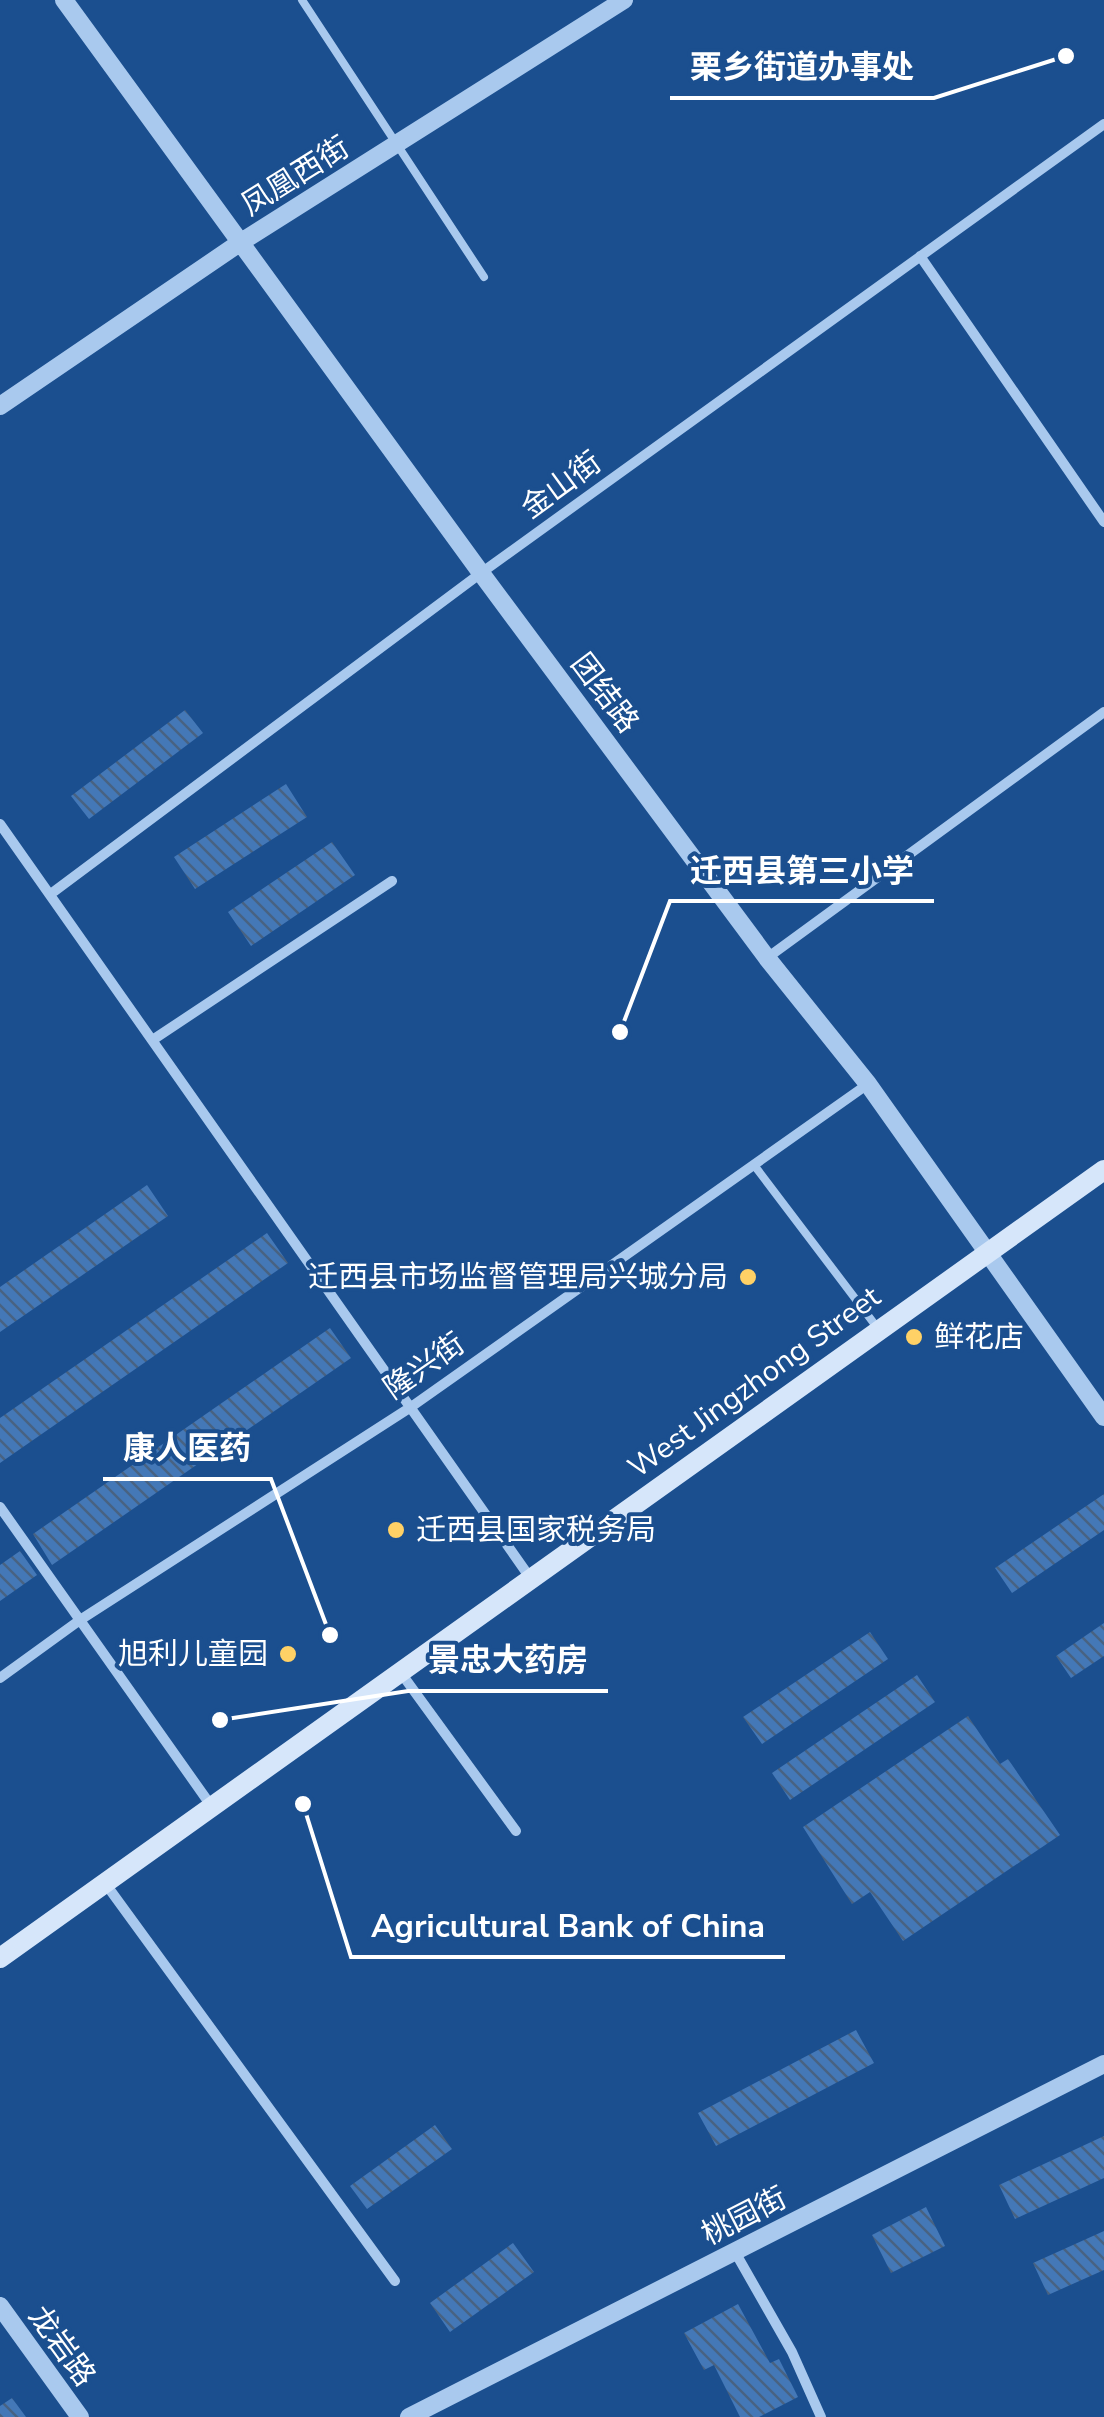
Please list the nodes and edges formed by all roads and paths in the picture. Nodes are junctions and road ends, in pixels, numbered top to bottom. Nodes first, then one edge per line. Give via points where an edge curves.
1 (64, 0) edge
2 (302, 0) edge
3 (624, 0) edge
4 (1104, 124) edge
5 (397, 144) junction
6 (241, 242) junction
7 (920, 256) junction
8 (484, 277) dead end
9 (0, 406) edge
10 (1104, 522) edge
11 (481, 573) junction
12 (1104, 712) edge
13 (0, 824) edge
14 (392, 881) dead end
15 (52, 893) junction
16 (767, 958) junction
17 (154, 1039) junction
18 (868, 1084) junction
19 (754, 1165) junction
20 (1104, 1170) edge
21 (990, 1251) junction
22 (878, 1330) junction
23 (411, 1407) junction
24 (1104, 1417) edge
25 (0, 1506) edge
26 (532, 1578) junction
27 (80, 1620) junction
28 (400, 1672) junction
29 (0, 1678) edge
30 (212, 1807) junction
31 (516, 1831) dead end
32 (105, 1883) junction
33 (0, 1958) edge
34 (1104, 2064) edge
35 (734, 2252) junction
36 (395, 2281) dead end
37 (0, 2306) edge
38 (80, 2417) edge
39 (408, 2417) edge
40 (821, 2417) edge

1 - 6 street, 团结路
2 - 5 lane
3 - 5 street, 凤凰西街
4 - 7 street, 金山街
5 - 6 street, 凤凰西街
5 - 8 lane
6 - 9 street, 凤凰西街
6 - 11 street, 团结路
7 - 10 street
7 - 11 street, 金山街
11 - 15 street, 金山街
11 - 16 street, 团结路
12 - 16 street
13 - 15 street
14 - 17 street
15 - 17 street
16 - 18 street, 团结路
17 - 23 street
18 - 19 street, 隆兴街
18 - 21 street, 团结路
19 - 22 lane
19 - 23 street, 隆兴街
20 - 21 main road, West Jingzhong Street
21 - 22 main road, West Jingzhong Street
21 - 24 street, 团结路
22 - 26 main road, West Jingzhong Street
23 - 26 street
23 - 27 street, 隆兴街
25 - 27 street
26 - 28 main road, West Jingzhong Street
27 - 29 street, 隆兴街
27 - 30 street
28 - 30 main road, West Jingzhong Street
28 - 31 street
30 - 32 main road, West Jingzhong Street
32 - 33 main road, West Jingzhong Street
32 - 36 street
34 - 35 street, 桃园街
35 - 39 street, 桃园街
35 - 40 street
37 - 38 street, 龙岩路

